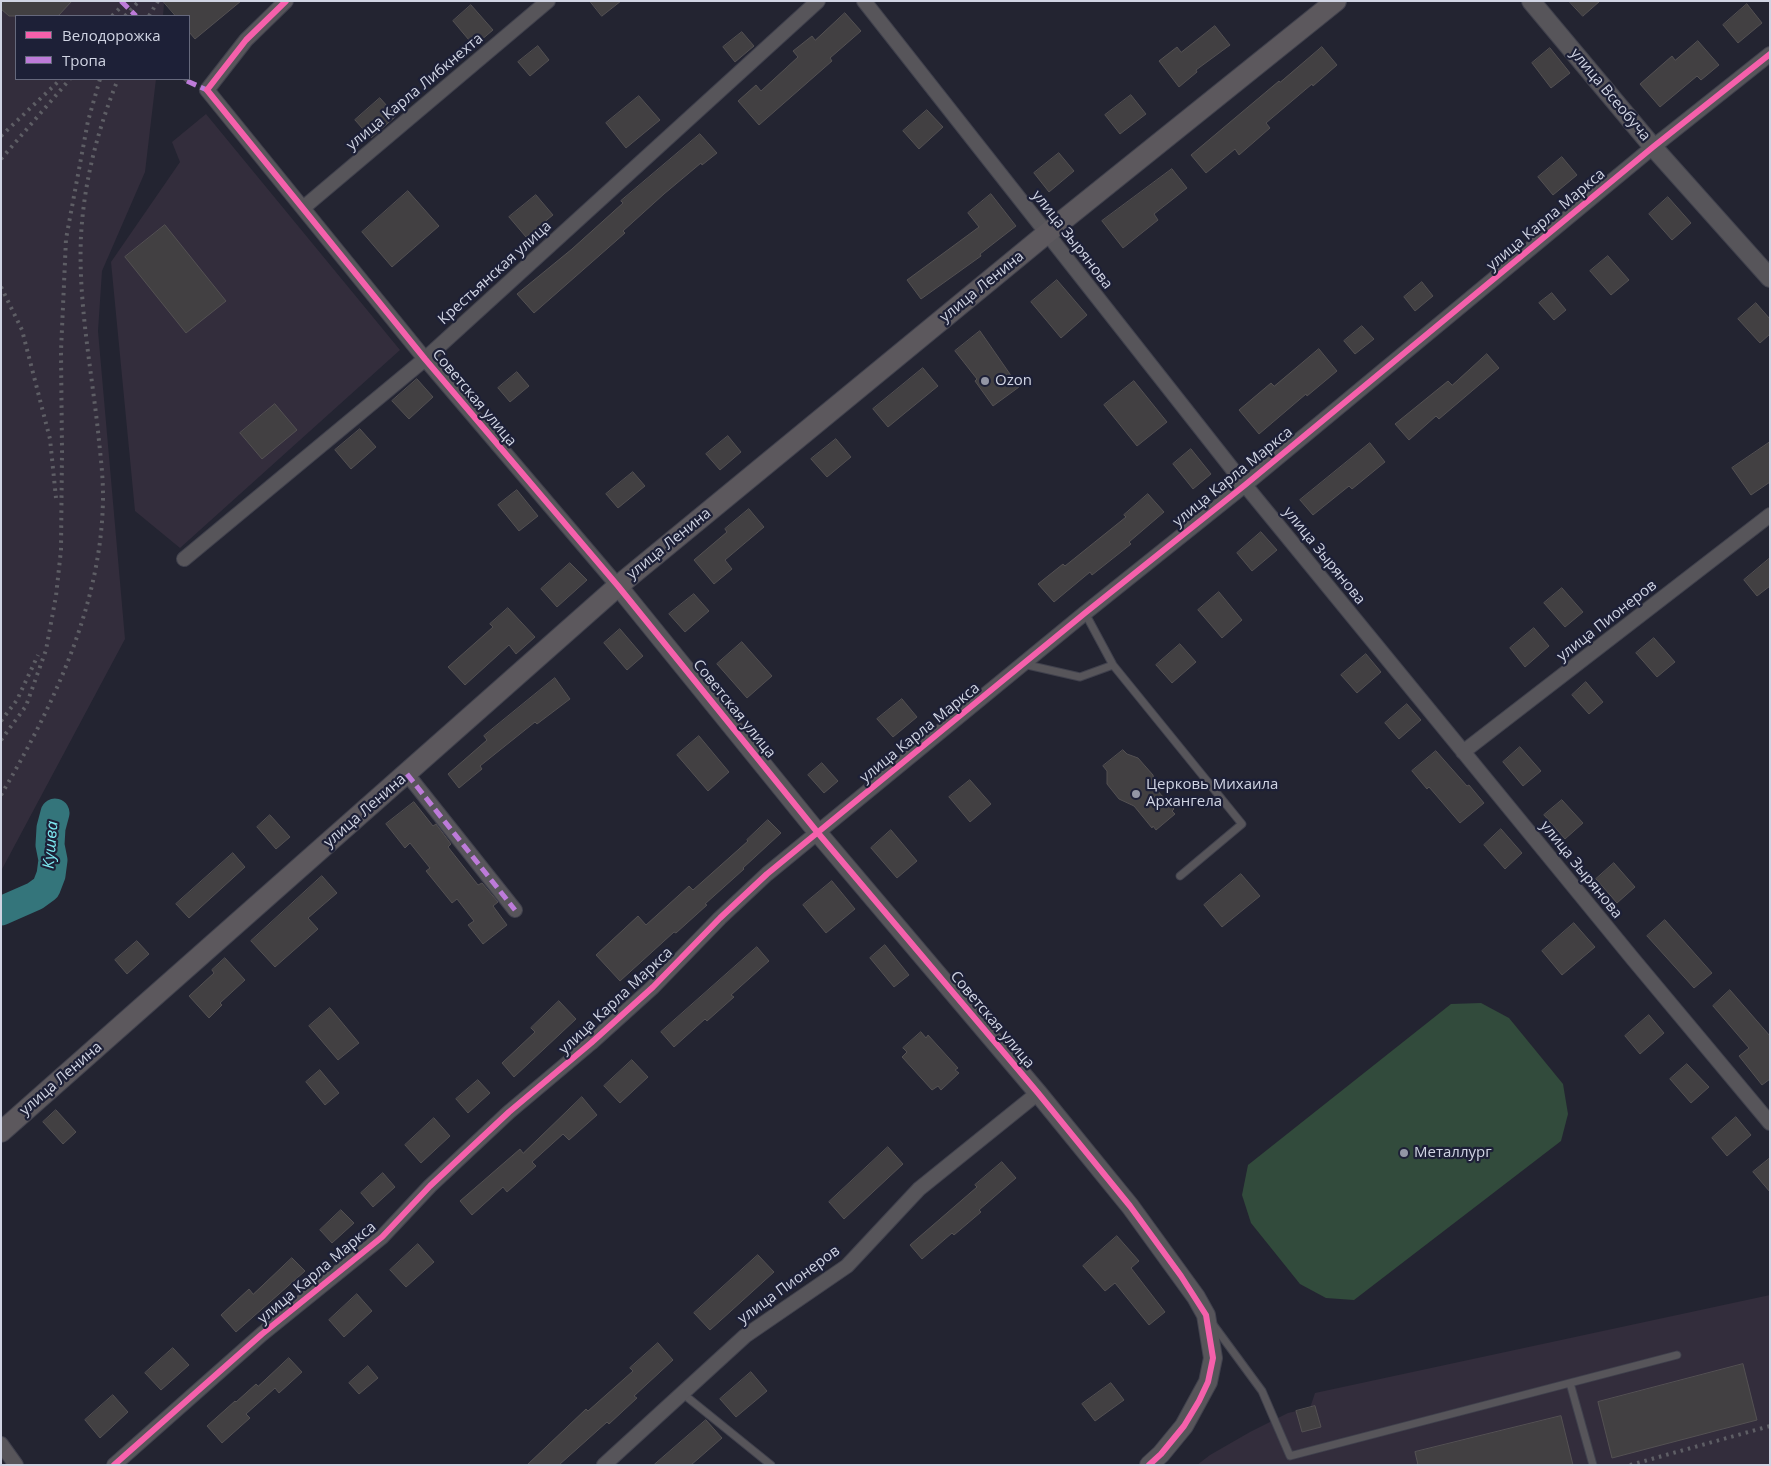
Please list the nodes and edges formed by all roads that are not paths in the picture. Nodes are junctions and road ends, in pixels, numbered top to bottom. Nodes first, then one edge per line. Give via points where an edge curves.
1 (286, 1) edge
2 (548, 1) edge
3 (818, 1) edge
4 (864, 1) edge
5 (1336, 1) edge
6 (1531, 1) edge
7 (1770, 54) edge
8 (1653, 147) junction
9 (303, 208) junction
10 (1046, 234) junction
11 (1770, 278) edge
12 (425, 359) junction
13 (1245, 485) junction
14 (1770, 515) edge
15 (184, 559) dead end
16 (618, 586) junction
17 (1085, 613) junction
18 (1024, 664) junction
19 (1113, 665) junction
20 (1463, 752) junction
21 (407, 774) junction
22 (818, 833) junction
23 (1180, 876) dead end
24 (515, 910) dead end
25 (1038, 1093) junction
26 (1770, 1123) edge
27 (1, 1132) edge
28 (1206, 1315) junction
29 (1678, 1355) dead end
30 (1570, 1383) junction
31 (682, 1393) junction
32 (1, 1444) edge
33 (16, 1465) edge
34 (114, 1465) edge
35 (604, 1465) edge
36 (771, 1465) edge
37 (1149, 1465) edge
38 (1593, 1465) edge

1 - 9 street, Советская улица via 246,40 207,90
2 - 9 street, улица Карла Либкнехта
3 - 12 street, Крестьянская улица
4 - 10 street, улица Зырянова
5 - 10 main road, улица Ленина
6 - 8 street, улица Всеобуча
7 - 8 street, улица Карла Маркса
8 - 11 street, улица Всеобуча
8 - 13 street, улица Карла Маркса
9 - 12 street, Советская улица
10 - 13 street, улица Зырянова
10 - 16 main road, улица Ленина
12 - 15 street, Крестьянская улица
12 - 16 street, Советская улица
13 - 17 street, улица Карла Маркса
13 - 20 street, улица Зырянова
14 - 20 street, улица Пионеров
16 - 21 main road, улица Ленина
16 - 22 street, Советская улица
17 - 18 street, улица Карла Маркса
17 - 19 lane
18 - 19 lane via 1080,677
18 - 22 street, улица Карла Маркса
19 - 23 lane via 1242,824
20 - 26 street, улица Зырянова
21 - 24 street
21 - 27 main road, улица Ленина
22 - 25 street, Советская улица
22 - 34 street, улица Карла Маркса via 767,874 653,987 509,1112 430,1186 382,1237 262,1334
25 - 28 street, Советская улица via 1130,1206
25 - 31 street, улица Пионеров via 919,1189 847,1266 745,1336
28 - 30 lane via 1262,1391 1290,1456
28 - 37 street, Советская улица via 1213,1358 1208,1382 1184,1426
29 - 30 lane
30 - 38 lane
31 - 35 street, улица Пионеров
31 - 36 lane
32 - 33 street

